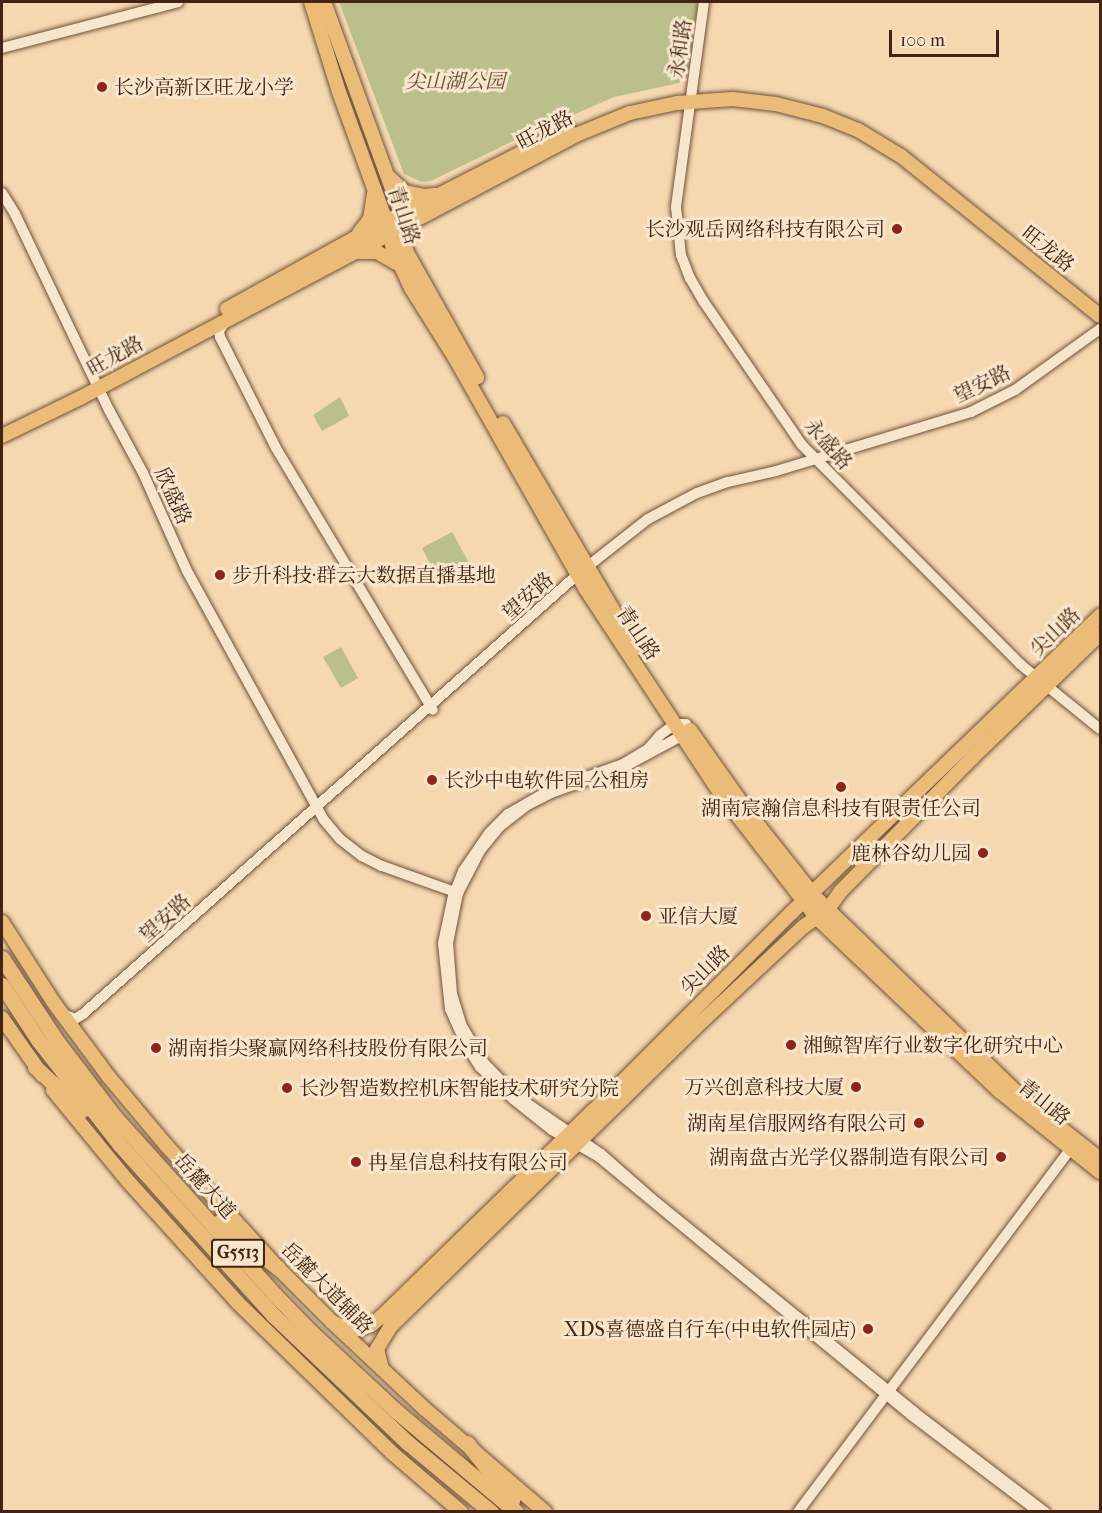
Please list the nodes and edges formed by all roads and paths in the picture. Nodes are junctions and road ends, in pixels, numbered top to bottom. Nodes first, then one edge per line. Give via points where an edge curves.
1 (165, 2) edge
2 (178, 2) edge
3 (311, 2) edge
4 (324, 2) edge
5 (706, 2) edge
6 (2, 46) edge
7 (693, 97) junction
8 (386, 173) junction
9 (372, 180) junction
10 (2, 193) edge
11 (440, 194) junction
12 (2, 199) edge
13 (428, 214) junction
14 (403, 220) junction
15 (388, 228) junction
16 (350, 247) junction
17 (409, 269) junction
18 (1101, 305) edge
19 (1101, 316) edge
20 (228, 318) junction
21 (1101, 329) edge
22 (201, 332) junction
23 (1101, 335) edge
24 (94, 385) junction
25 (2, 427) edge
26 (2, 436) edge
27 (819, 459) junction
28 (583, 572) junction
29 (1101, 616) edge
30 (1101, 634) edge
31 (1042, 681) junction
32 (431, 709) junction
33 (1101, 724) edge
34 (681, 728) junction
35 (1101, 729) edge
36 (318, 809) junction
37 (455, 894) junction
38 (807, 898) junction
39 (828, 909) junction
40 (816, 918) junction
41 (2, 922) edge
42 (2, 957) edge
43 (2, 985) edge
44 (61, 1013) junction
45 (2, 1018) edge
46 (81, 1040) junction
47 (35, 1067) junction
48 (573, 1139) junction
49 (120, 1145) junction
50 (1075, 1145) junction
51 (1101, 1159) edge
52 (1101, 1172) edge
53 (186, 1196) junction
54 (278, 1268) junction
55 (332, 1322) junction
56 (382, 1369) junction
57 (888, 1393) junction
58 (467, 1443) junction
59 (461, 1512) edge
60 (491, 1512) edge
61 (516, 1512) edge
62 (521, 1512) edge
63 (545, 1512) edge
64 (800, 1512) edge
65 (1039, 1512) edge
66 (1045, 1512) edge

1 - 6 street
2 - 6 street
3 - 9 main road, 青山路
4 - 8 main road, 青山路
5 - 7 street, 永和路
7 - 11 main road, 旺龙路 via 654,99 600,114
7 - 13 main road, 旺龙路 via 594,126
7 - 18 main road, 旺龙路 via 740,91 775,94 813,104 875,131 910,153
7 - 19 main road, 旺龙路 via 776,104 823,116 880,142
7 - 27 street, 永盛路 via 676,207 681,255 704,302 783,418
8 - 11 main road via 405,192
8 - 14 main road, 青山路
9 - 15 main road, 青山路
9 - 16 main road via 373,211
10 - 24 street, 欣盛路
11 - 14 main road, 旺龙路
12 - 24 street, 欣盛路
13 - 14 main road, 旺龙路
13 - 17 main road via 410,244
14 - 15 main road, 旺龙路
14 - 17 main road, 青山路
15 - 16 main road, 旺龙路
15 - 17 main road, 青山路
16 - 17 main road via 377,252
16 - 20 main road, 旺龙路
16 - 24 main road, 旺龙路
17 - 28 main road, 青山路
20 - 22 main road, 旺龙路
20 - 32 street via 219,331 220,337 276,448
21 - 27 street, 望安路 via 993,402 951,419
22 - 24 main road, 旺龙路
22 - 32 street via 211,332 218,338 290,481 337,551
23 - 27 street, 望安路 via 994,406 952,423
24 - 25 main road, 旺龙路
24 - 26 main road, 旺龙路
24 - 36 street, 欣盛路 via 140,475 183,573
27 - 28 street, 望安路 via 690,500 650,521
27 - 31 street, 永盛路
28 - 32 street, 望安路
28 - 34 main road, 青山路 via 658,685
29 - 31 main road, 尖山路
30 - 31 main road, 尖山路
31 - 33 street, 永盛路
31 - 35 street, 永盛路
31 - 38 main road, 尖山路
31 - 39 main road, 尖山路
32 - 36 street, 望安路
34 - 37 street via 660,735 648,749 622,764 550,790 508,814 477,849
34 - 38 main road, 青山路 via 751,816
36 - 37 street, 欣盛路 via 319,825 360,861
36 - 44 street, 望安路 via 80,1017
36 - 46 street, 望安路 via 87,1017 80,1025
37 - 48 street via 448,958 462,1026 498,1080
38 - 39 main road, 青山路
38 - 40 main road, 青山路
38 - 48 main road, 尖山路
39 - 40 main road, 尖山路
39 - 50 main road, 青山路
40 - 48 main road, 尖山路
40 - 50 main road, 青山路 via 998,1090
41 - 44 main road, 岳麓大道辅路
42 - 53 highway, 岳麓大道 / G5513 via 84,1076
43 - 49 highway, 岳麓大道 / G5513 via 38,1040
44 - 46 main road, 岳麓大道辅路
45 - 47 main road
46 - 54 main road, 岳麓大道辅路 via 136,1110
47 - 49 highway
47 - 59 main road via 99,1148 238,1303 391,1452
48 - 55 main road, 尖山路 via 371,1325 352,1331
48 - 56 main road, 尖山路 via 385,1334 376,1354
48 - 57 street
49 - 60 highway, 岳麓大道 / G5513 via 299,1341 408,1443
50 - 51 main road, 青山路
50 - 52 main road, 青山路
50 - 57 street
53 - 54 highway
53 - 61 highway, 岳麓大道 / G5513 via 309,1331 431,1442
54 - 55 main road, 岳麓大道辅路
55 - 56 main road, 岳麓大道辅路
56 - 58 main road, 岳麓大道辅路
57 - 64 street
57 - 65 street
57 - 66 street
58 - 62 highway
58 - 63 main road, 岳麓大道辅路

